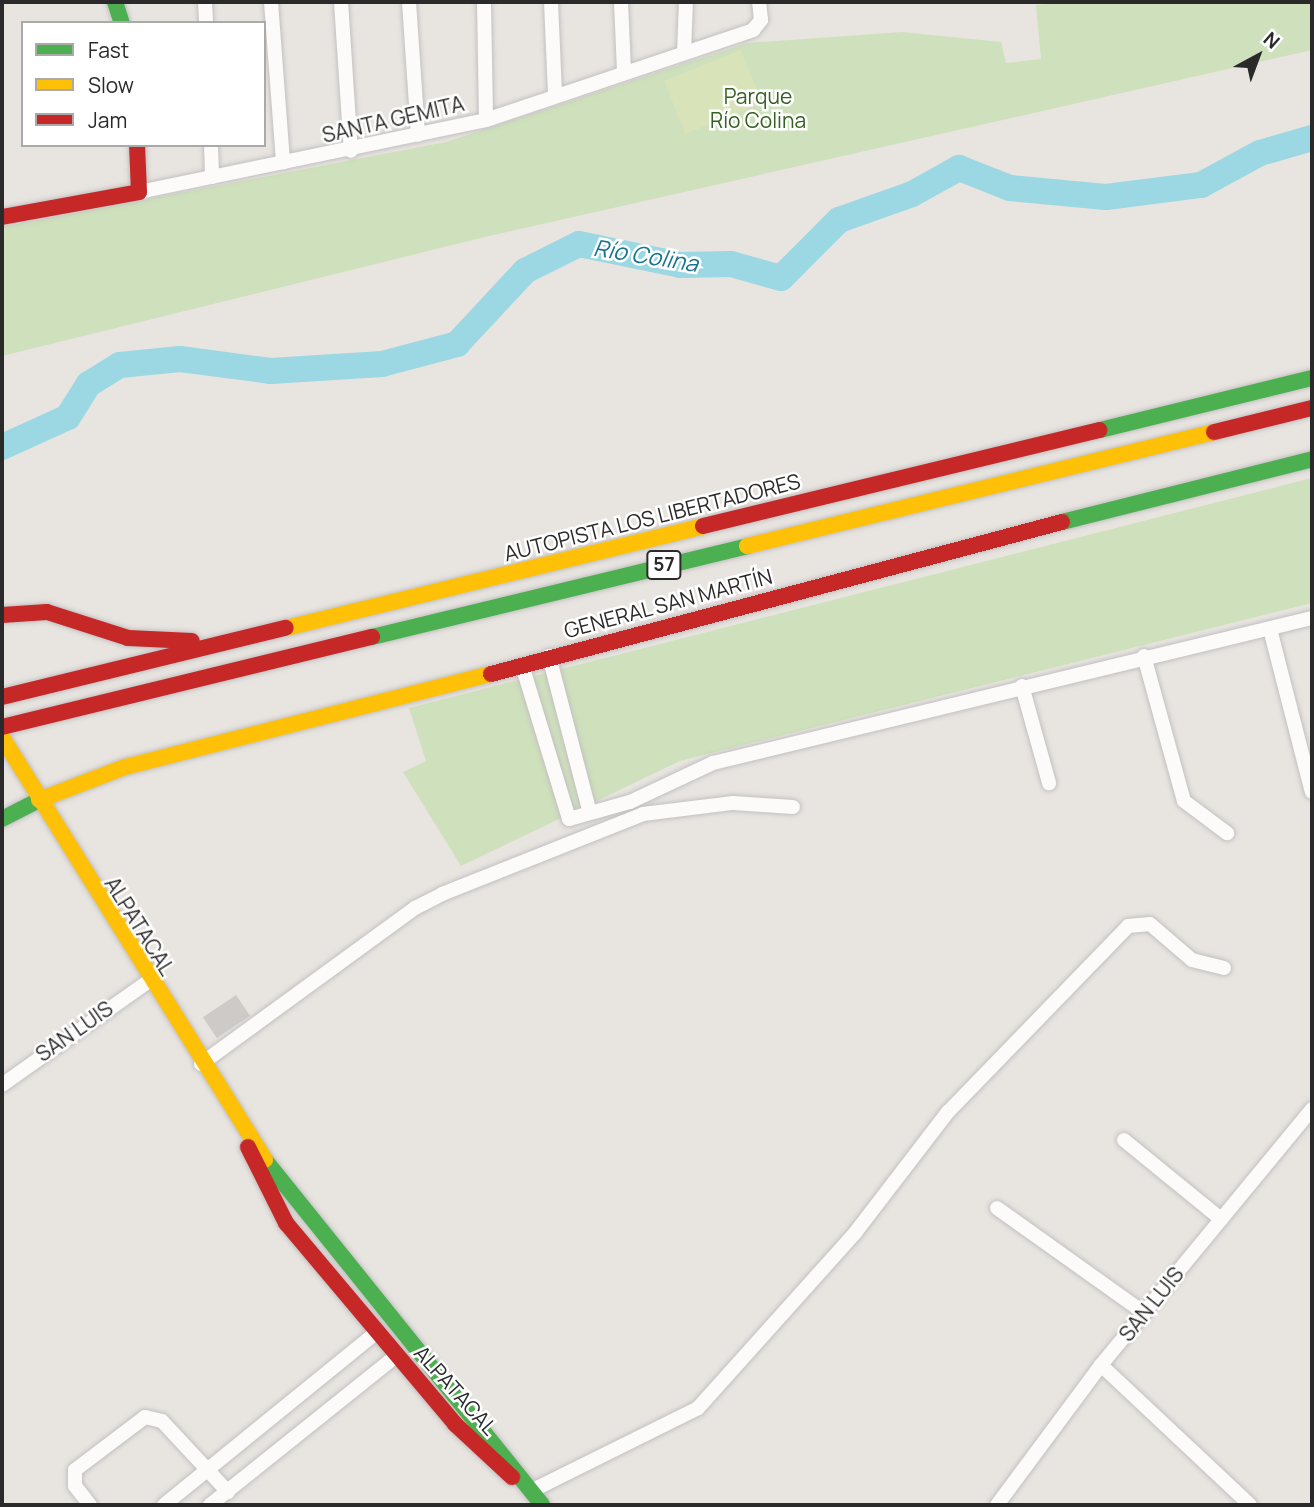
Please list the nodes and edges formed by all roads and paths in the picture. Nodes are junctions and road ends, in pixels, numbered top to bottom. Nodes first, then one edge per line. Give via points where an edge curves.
1 (115, 2) edge
2 (205, 2) edge
3 (271, 2) edge
4 (341, 2) edge
5 (409, 2) edge
6 (484, 2) edge
7 (551, 2) edge
8 (621, 2) edge
9 (686, 2) edge
10 (759, 2) edge
11 (121, 21) edge
12 (206, 21) edge
13 (684, 53) junction
14 (624, 72) junction
15 (555, 95) junction
16 (486, 120) junction
17 (418, 135) junction
18 (137, 147) edge
19 (211, 147) edge
20 (351, 151) junction
21 (283, 163) junction
22 (212, 177) junction
23 (139, 192) junction
24 (2, 217) edge
25 (1312, 378) edge
26 (1312, 408) edge
27 (1312, 459) edge
28 (2, 615) edge
29 (1312, 618) edge
30 (1270, 629) junction
31 (239, 641) junction
32 (549, 656) junction
33 (1144, 656) junction
34 (522, 664) junction
35 (1022, 686) junction
36 (2, 697) edge
37 (9, 725) edge
38 (2, 737) edge
39 (1049, 783) dead end
40 (1312, 792) edge
41 (38, 800) junction
42 (793, 807) dead end
43 (590, 813) junction
44 (2, 819) edge
45 (1227, 833) dead end
46 (1224, 968) dead end
47 (149, 981) junction
48 (201, 1064) junction
49 (2, 1084) edge
50 (1312, 1109) edge
51 (245, 1136) junction
52 (1124, 1140) dead end
53 (303, 1208) junction
54 (997, 1208) dead end
55 (1221, 1219) junction
56 (286, 1223) junction
57 (1144, 1313) junction
58 (377, 1332) junction
59 (396, 1356) junction
60 (1101, 1365) junction
61 (472, 1412) junction
62 (455, 1424) junction
63 (208, 1471) junction
64 (531, 1491) junction
65 (228, 1492) junction
66 (90, 1505) edge
67 (164, 1505) edge
68 (210, 1505) edge
69 (542, 1505) edge
70 (997, 1505) edge
71 (1250, 1505) edge

1 - 11 main road
2 - 12 street
3 - 21 street
4 - 20 street
5 - 17 street
6 - 16 street
7 - 15 street
8 - 14 street
9 - 13 street
10 - 13 street, SANTA GEMITA via 761,20 753,30
13 - 14 street, SANTA GEMITA
14 - 15 street, SANTA GEMITA
15 - 16 street, SANTA GEMITA
16 - 17 street, SANTA GEMITA
17 - 20 street, SANTA GEMITA
18 - 23 main road
19 - 22 street
20 - 21 street, SANTA GEMITA
21 - 22 street, SANTA GEMITA
22 - 23 street, SANTA GEMITA
23 - 24 main road, SANTA GEMITA
25 - 31 main road, AUTOPISTA LOS LIBERTADORES / 57
26 - 37 main road, 57
27 - 32 main road, GENERAL SAN MARTÍN
28 - 31 main road via 60,614 150,641
29 - 30 street
30 - 33 street
30 - 40 street
31 - 36 main road, AUTOPISTA LOS LIBERTADORES / 57
32 - 34 main road, GENERAL SAN MARTÍN
32 - 43 street
33 - 35 street
33 - 45 street via 1184,801
34 - 41 main road, GENERAL SAN MARTÍN via 125,766
34 - 43 street via 569,819
35 - 39 street
35 - 43 street via 713,763 630,802
38 - 41 main road, ALPATACAL
41 - 44 main road, GENERAL SAN MARTÍN
41 - 47 main road, ALPATACAL
42 - 48 street via 733,803 643,814 442,894 415,908
46 - 64 street via 1183,955 1150,924 1128,926 948,1112 855,1233 698,1408
47 - 48 main road, ALPATACAL
47 - 49 street, SAN LUIS
48 - 51 main road, ALPATACAL
50 - 55 street, SAN LUIS
51 - 53 main road, ALPATACAL
51 - 56 main road, ALPATACAL via 257,1171
52 - 55 street
53 - 56 main road
53 - 61 main road, ALPATACAL
54 - 57 street
55 - 57 street, SAN LUIS
56 - 58 main road, ALPATACAL
57 - 60 street, SAN LUIS
58 - 59 main road, ALPATACAL
58 - 63 street
59 - 62 main road, ALPATACAL
59 - 65 street
60 - 70 street, SAN LUIS
60 - 71 street
61 - 62 main road
61 - 64 main road, ALPATACAL
62 - 64 main road, ALPATACAL
63 - 65 street
63 - 66 street via 162,1421 145,1417 78,1466 75,1486
63 - 67 street
64 - 69 main road, ALPATACAL
65 - 68 street

